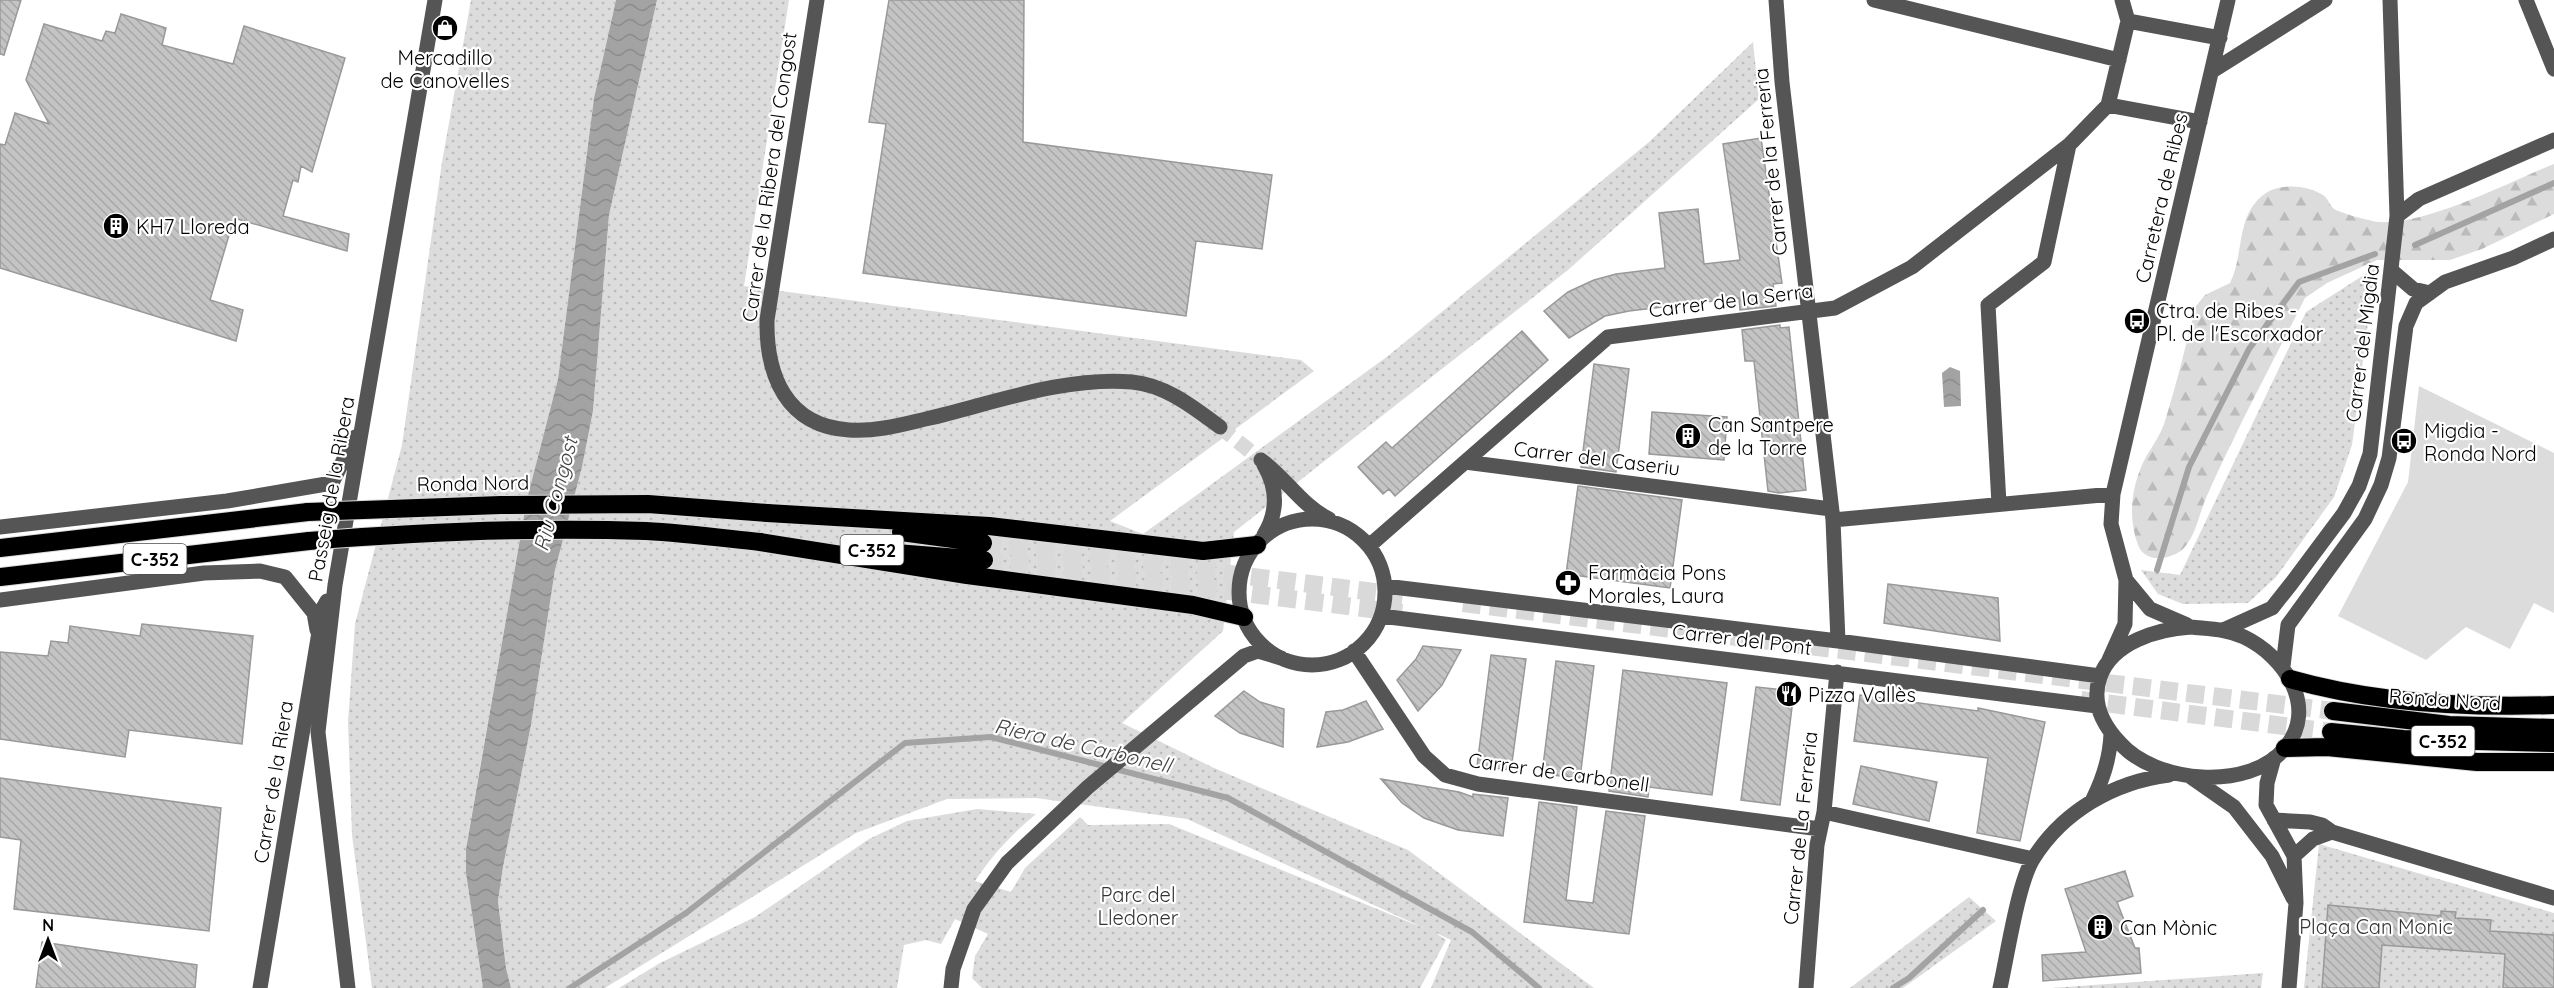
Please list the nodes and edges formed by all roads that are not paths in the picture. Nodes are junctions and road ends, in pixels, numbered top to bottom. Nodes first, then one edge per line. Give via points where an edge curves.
1 (435, 0) edge
2 (817, 0) edge
3 (1776, 0) edge
4 (1874, 0) edge
5 (2122, 0) edge
6 (2228, 0) edge
7 (2325, 0) edge
8 (2390, 0) edge
9 (2526, 0) edge
10 (2128, 21) junction
11 (2220, 38) junction
12 (2119, 60) junction
13 (2554, 69) edge
14 (2214, 70) junction
15 (2108, 105) junction
16 (2200, 122) junction
17 (2554, 140) edge
18 (2069, 145) junction
19 (2397, 216) junction
20 (2554, 239) edge
21 (2392, 271) junction
22 (2430, 293) junction
23 (1808, 311) junction
24 (364, 415) junction
25 (1220, 427) tunnel mouth
26 (1465, 462) junction
27 (2113, 494) junction
28 (1999, 504) junction
29 (766, 513) junction
30 (1832, 515) junction
31 (1337, 523) junction
32 (0, 527) edge
33 (1260, 541) junction
34 (760, 542) junction
35 (1369, 546) junction
36 (0, 548) edge
37 (0, 577) edge
38 (2126, 580) junction
39 (335, 585) junction
40 (1385, 586) junction
41 (0, 600) edge
42 (1381, 616) junction
43 (1245, 620) junction
44 (2190, 627) junction
45 (2223, 630) junction
46 (318, 636) junction
47 (1838, 641) junction
48 (1354, 651) junction
49 (1281, 658) junction
50 (1236, 662) junction
51 (2108, 662) junction
52 (1837, 672) junction
53 (2287, 672) junction
54 (325, 675) junction
55 (2100, 676) junction
56 (2554, 705) edge
57 (2097, 706) junction
58 (2333, 711) tunnel mouth
59 (2554, 728) edge
60 (2331, 732) tunnel mouth
61 (2111, 734) junction
62 (2554, 743) edge
63 (2280, 753) junction
64 (2554, 762) edge
65 (2175, 775) junction
66 (2191, 777) junction
67 (2093, 799) junction
68 (1824, 812) junction
69 (2274, 820) junction
70 (1820, 829) junction
71 (2332, 832) junction
72 (2294, 856) junction
73 (2033, 860) junction
74 (2554, 898) edge
75 (2296, 903) junction
76 (260, 988) edge
77 (348, 988) edge
78 (951, 988) edge
79 (1806, 988) edge
80 (2000, 988) edge
81 (2289, 988) edge

1 - 24 street, Passeig de la Ribera
2 - 25 street, Carrer de la Ribera del Congost via 767,320 770,366 785,397 796,409 829,427 869,430 1073,384 1123,382 1152,386 1170,394
3 - 23 street, Carrer de la Ferreria via 1781,79
4 - 12 street
5 - 10 street
6 - 11 street, Carretera de Ribes
7 - 14 street
8 - 19 street, Carrer del Migdia
9 - 13 street
10 - 11 street
10 - 12 street
11 - 14 street, Carretera de Ribes
12 - 15 street
14 - 16 street, Carretera de Ribes
15 - 16 street
15 - 18 street, Carrer de la Serra
16 - 27 street, Carretera de Ribes
17 - 19 street via 2419,199
18 - 23 street, Carrer de la Serra via 1912,267 1835,308
18 - 28 street via 2044,262 1988,305
19 - 21 street, Carrer del Migdia
20 - 22 street via 2445,282
21 - 22 street via 2413,289
21 - 45 street, Carrer del Migdia via 2370,454 2359,486 2344,513 2272,608
22 - 53 street, Carrer del Migdia via 2416,303 2406,326 2389,458 2381,485 2365,519 2288,625
23 - 26 street, Carrer de la Serra via 1608,337
23 - 30 street, Carrer de la Ferreria
24 - 32 street via 332,483 227,501
24 - 39 street, Passeig de la Ribera
26 - 30 street, Carrer del Caseriu
26 - 35 street, Carrer de la Serra
27 - 28 street, Carrer del Caseriu
27 - 38 street, Carretera de Ribes via 2111,524
28 - 30 street, Carrer del Caseriu
29 - 33 highway via 989,526 1203,551
29 - 34 highway, Ronda Nord / C-352 via 983,552
29 - 36 highway, Ronda Nord / C-352, bridge via 648,504 308,512
30 - 47 street, Carrer de la Ferreria
31 - 33 street via 1296,521 1278,527
31 - 33 street via 1313,509 1261,460 1276,503 1271,524
31 - 35 street
33 - 43 street via 1241,574 1239,593
34 - 37 highway, Ronda Nord / C-352, bridge via 647,531 386,534
34 - 43 highway via 1193,605
35 - 40 street via 1381,567
38 - 44 street, Carretera de Ribes via 2150,609
38 - 51 street, Carretera de Ribes via 2125,624
39 - 46 street, Carrer de la Riera via 323,608
39 - 54 street, Passeig de la Ribera
40 - 42 street
40 - 47 street, Carrer del Pont
41 - 46 street via 204,573 260,571 285,577 314,613
42 - 48 street via 1373,633
42 - 52 street, Carrer del Pont
43 - 49 street via 1263,646
43 - 50 street via 1246,650
44 - 45 street
44 - 51 street via 2159,630 2136,640
45 - 53 street via 2258,645
46 - 54 street
46 - 76 street, Carrer de la Riera
47 - 55 street, Carrer del Pont
48 - 49 street via 1324,664 1302,664
48 - 70 street, Carrer de Carbonell via 1424,756 1445,775 1478,784
49 - 50 street via 1258,651
50 - 78 street via 1088,787 1006,863 974,909 953,969
51 - 55 street
52 - 57 street, Carrer del Pont
52 - 68 street, Carrer de La Ferreria
53 - 56 highway via 2335,692 2469,705
53 - 63 street via 2298,697 2299,715 2294,735
54 - 77 street, Passeig de la Ribera via 318,732
55 - 57 street
57 - 61 street
58 - 59 highway, Ronda Nord / C-352 via 2449,725
60 - 62 highway, Ronda Nord / C-352 via 2403,739
61 - 65 street via 2142,762
61 - 67 street via 2108,765
63 - 64 highway via 2327,747 2477,762
63 - 66 street via 2242,773
63 - 69 street via 2267,783 2266,805
65 - 66 street
65 - 67 street via 2146,778
66 - 75 street via 2234,807 2272,856
67 - 73 street via 2059,828
68 - 70 street, Carrer de La Ferreria
68 - 73 street
69 - 71 street via 2310,822
69 - 72 street
70 - 79 street, Carrer de La Ferreria
71 - 72 street via 2313,840
71 - 74 street
72 - 75 street
73 - 80 street via 2025,879
75 - 81 street

